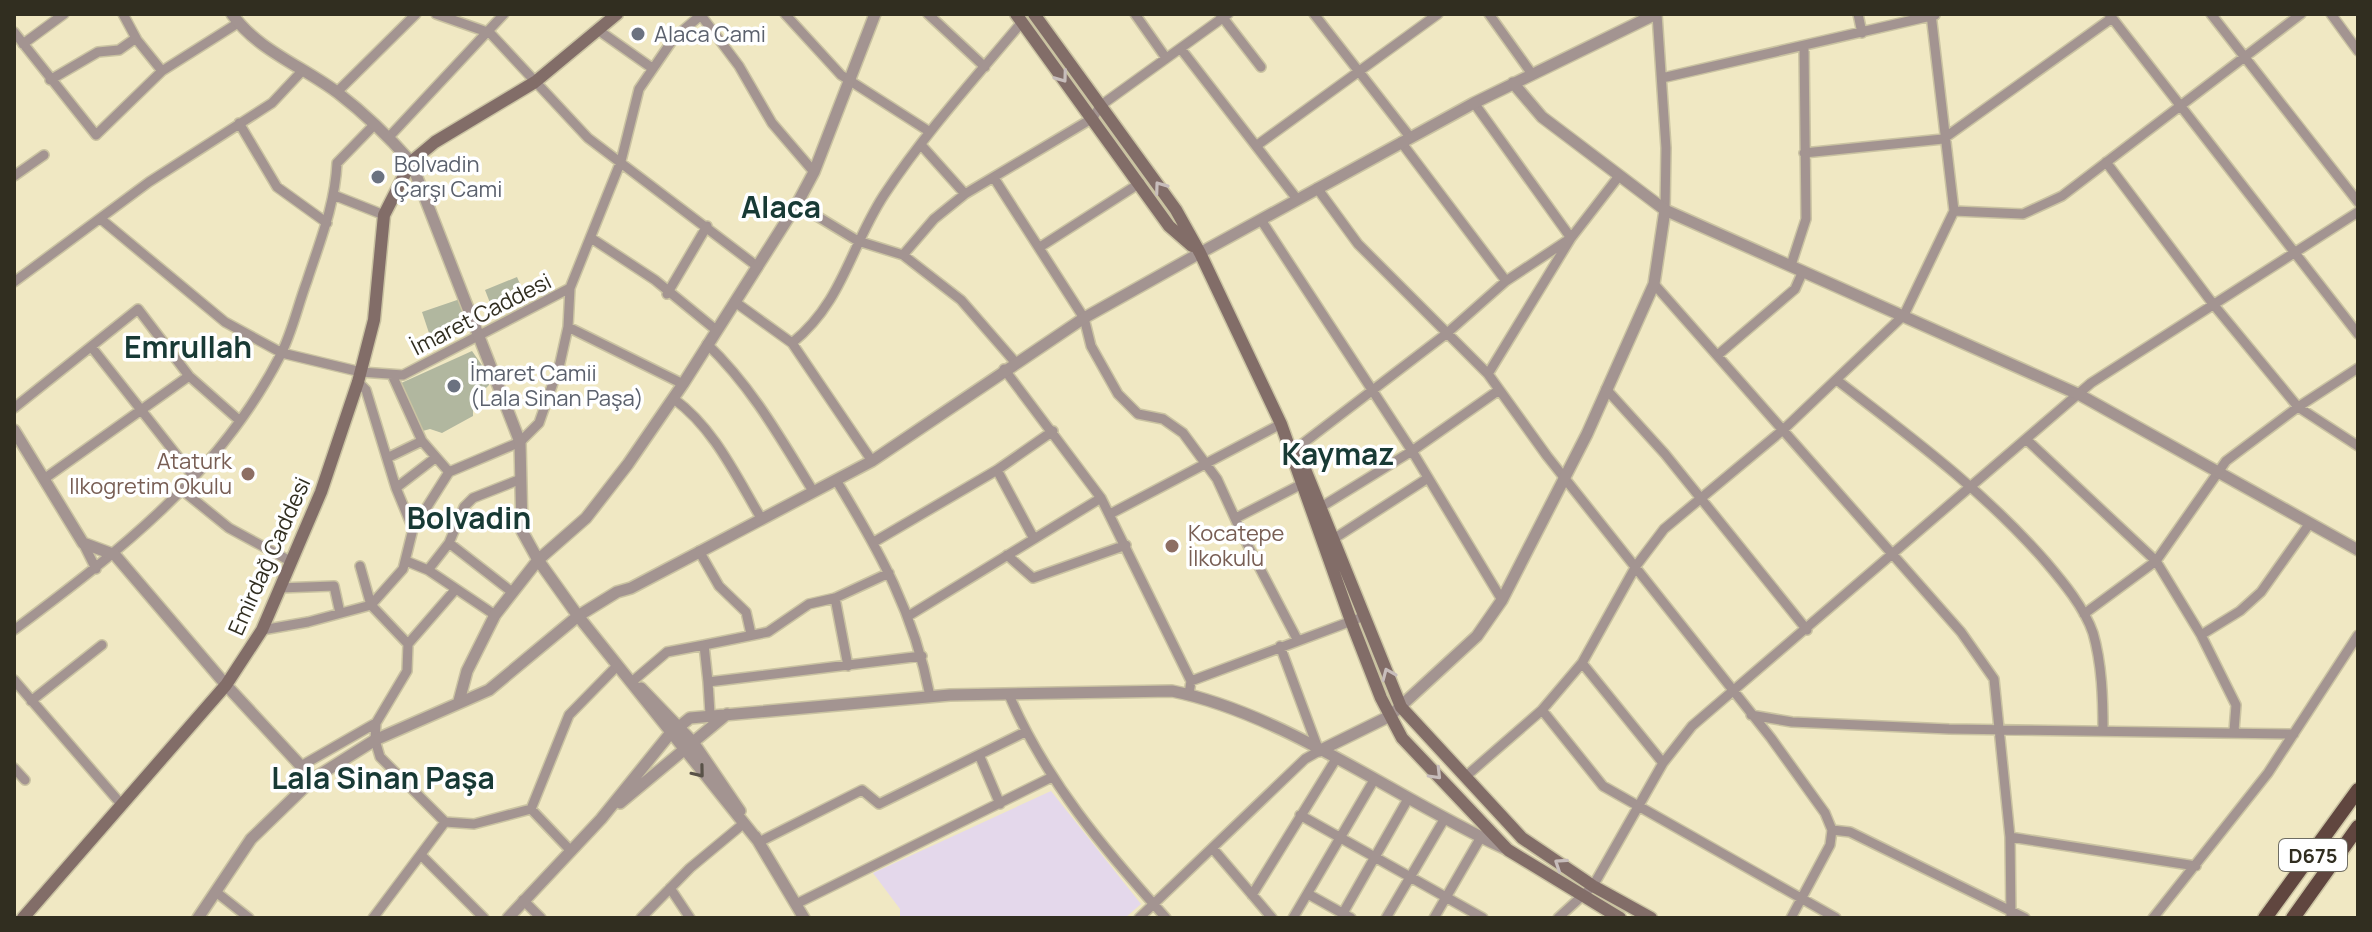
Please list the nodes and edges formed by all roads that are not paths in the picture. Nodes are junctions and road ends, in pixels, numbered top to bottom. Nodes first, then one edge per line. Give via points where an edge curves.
1 (64, 14) edge
2 (123, 14) edge
3 (416, 14) edge
4 (436, 14) edge
5 (504, 14) edge
6 (617, 14) edge
7 (785, 14) edge
8 (875, 14) edge
9 (928, 14) edge
10 (1034, 14) edge
11 (1135, 14) edge
12 (1314, 14) edge
13 (1438, 14) edge
14 (1489, 14) edge
15 (1656, 14) edge
16 (1858, 14) edge
17 (2211, 14) edge
18 (2301, 14) edge
19 (2331, 14) edge
20 (700, 15) edge
21 (1224, 15) edge
22 (1933, 15) edge
23 (2110, 16) edge
24 (235, 18) edge
25 (1019, 18) edge
26 (598, 30) junction
27 (14, 32) edge
28 (490, 33) junction
29 (1862, 33) junction
30 (136, 38) junction
31 (23, 44) junction
32 (1804, 46) junction
33 (1181, 49) junction
34 (2358, 51) edge
35 (2244, 55) junction
36 (1166, 58) junction
37 (985, 67) junction
38 (1261, 67) dead end
39 (652, 68) junction
40 (303, 70) junction
41 (162, 71) junction
42 (1361, 72) junction
43 (1532, 74) junction
44 (1662, 78) junction
45 (50, 80) junction
46 (849, 81) junction
47 (535, 82) junction
48 (1513, 83) junction
49 (337, 92) junction
50 (1474, 103) junction
51 (1100, 106) junction
52 (2179, 106) junction
53 (1093, 118) junction
54 (239, 123) junction
55 (374, 125) junction
56 (930, 132) junction
57 (389, 137) junction
58 (1406, 139) junction
59 (1943, 139) junction
60 (922, 146) junction
61 (1256, 146) junction
62 (1804, 153) junction
63 (44, 155) dead end
64 (621, 161) junction
65 (411, 162) junction
66 (2106, 162) junction
67 (814, 172) junction
68 (14, 176) edge
69 (1619, 176) junction
70 (994, 178) junction
71 (1140, 183) junction
72 (1317, 188) junction
73 (965, 194) junction
74 (336, 196) junction
75 (1297, 199) junction
76 (2358, 202) edge
77 (797, 204) junction
78 (1665, 210) junction
79 (1954, 211) junction
80 (2358, 212) edge
81 (384, 215) junction
82 (102, 220) junction
83 (1261, 220) junction
84 (327, 223) junction
85 (707, 226) junction
86 (591, 238) junction
87 (1571, 238) junction
88 (858, 241) junction
89 (1040, 247) junction
90 (1200, 253) junction
91 (2294, 254) junction
92 (903, 255) junction
93 (1791, 265) junction
94 (758, 267) junction
95 (1803, 271) junction
96 (1506, 281) junction
97 (14, 282) edge
98 (1654, 284) junction
99 (570, 288) junction
100 (667, 294) junction
101 (735, 302) junction
102 (2213, 304) junction
103 (1904, 315) junction
104 (1084, 318) junction
105 (568, 327) junction
106 (716, 330) junction
107 (477, 334) junction
108 (1446, 334) junction
109 (2358, 334) edge
110 (792, 343) junction
111 (707, 344) junction
112 (93, 349) junction
113 (282, 353) junction
114 (1719, 354) junction
115 (1010, 366) junction
116 (2358, 368) edge
117 (1488, 374) junction
118 (189, 376) junction
119 (360, 377) junction
120 (393, 377) junction
121 (1838, 381) junction
122 (683, 384) junction
123 (1606, 389) junction
124 (1499, 390) junction
125 (1373, 391) junction
126 (2080, 395) junction
127 (674, 399) junction
128 (2298, 407) junction
129 (14, 408) edge
130 (144, 412) junction
131 (240, 421) junction
132 (1281, 424) junction
133 (1784, 429) junction
134 (14, 430) edge
135 (1053, 431) junction
136 (422, 441) junction
137 (2028, 441) junction
138 (520, 442) junction
139 (2358, 446) edge
140 (1293, 451) junction
141 (1412, 451) junction
142 (387, 458) junction
143 (435, 458) junction
144 (872, 461) junction
145 (1207, 464) junction
146 (997, 470) junction
147 (449, 472) junction
148 (2218, 475) junction
149 (1565, 476) junction
150 (194, 477) junction
151 (1428, 478) junction
152 (44, 479) junction
153 (521, 479) junction
154 (836, 480) junction
155 (1302, 484) junction
156 (1974, 487) junction
157 (396, 488) junction
158 (182, 490) junction
159 (813, 491) junction
160 (1101, 498) junction
161 (1700, 498) junction
162 (1321, 507) junction
163 (1110, 514) junction
164 (761, 518) junction
165 (1236, 518) junction
166 (2310, 523) junction
167 (413, 529) junction
168 (1033, 537) junction
169 (1332, 540) junction
170 (874, 542) junction
171 (83, 543) junction
172 (449, 543) junction
173 (1126, 545) junction
174 (2358, 550) edge
175 (699, 551) junction
176 (115, 555) junction
177 (1007, 555) junction
178 (1894, 556) junction
179 (538, 560) junction
180 (290, 561) junction
181 (406, 561) junction
182 (2156, 561) junction
183 (360, 566) dead end
184 (1636, 566) junction
185 (96, 569) junction
186 (428, 570) junction
187 (889, 573) junction
188 (279, 588) junction
189 (455, 590) junction
190 (512, 592) junction
191 (835, 598) junction
192 (1502, 600) junction
193 (371, 605) junction
194 (340, 613) junction
195 (2084, 614) junction
196 (495, 615) junction
197 (910, 615) junction
198 (578, 616) junction
199 (1364, 616) junction
200 (1351, 621) junction
201 (14, 630) edge
202 (262, 630) junction
203 (1807, 630) junction
204 (751, 634) junction
205 (2201, 635) junction
206 (2358, 635) edge
207 (1297, 639) junction
208 (408, 644) junction
209 (102, 645) dead end
210 (704, 645) junction
211 (1280, 646) junction
212 (922, 656) junction
213 (1582, 663) junction
214 (617, 666) junction
215 (848, 666) junction
216 (14, 680) edge
217 (634, 680) junction
218 (1191, 681) junction
219 (708, 682) junction
220 (226, 685) junction
221 (1733, 692) junction
222 (1189, 694) junction
223 (1009, 695) junction
224 (930, 696) junction
225 (31, 701) junction
226 (459, 701) junction
227 (1401, 707) junction
228 (1542, 710) junction
229 (710, 714) junction
230 (727, 714) junction
231 (1751, 715) junction
232 (1390, 716) junction
233 (376, 723) junction
234 (2001, 730) junction
235 (674, 731) junction
236 (2103, 731) junction
237 (2234, 731) junction
238 (1025, 732) junction
239 (2294, 734) junction
240 (375, 740) junction
241 (693, 742) junction
242 (1319, 751) junction
243 (683, 752) junction
244 (980, 757) junction
245 (1336, 759) junction
246 (1663, 763) junction
247 (301, 766) junction
248 (14, 768) edge
249 (1052, 777) junction
250 (1465, 777) junction
251 (313, 779) junction
252 (25, 780) dead end
253 (1374, 780) junction
254 (2358, 790) edge
255 (1408, 799) junction
256 (121, 804) junction
257 (1000, 804) junction
258 (1637, 808) junction
259 (531, 809) junction
260 (1300, 815) junction
261 (1445, 818) junction
262 (601, 819) junction
263 (445, 822) junction
264 (743, 824) junction
265 (2358, 827) edge
266 (1832, 830) junction
267 (1481, 837) junction
268 (2010, 837) junction
269 (1338, 838) junction
270 (759, 842) junction
271 (1214, 850) junction
272 (1508, 850) junction
273 (571, 851) junction
274 (422, 856) junction
275 (1374, 859) junction
276 (2196, 866) junction
277 (1409, 878) junction
278 (1593, 886) junction
279 (670, 888) junction
280 (216, 892) junction
281 (1308, 894) junction
282 (1252, 895) junction
283 (1584, 897) junction
284 (1446, 898) junction
285 (1801, 899) junction
286 (523, 900) junction
287 (37, 902) junction
288 (796, 904) junction
289 (1154, 904) junction
290 (2011, 914) edge
291 (1347, 915) edge
292 (16, 918) edge
293 (23, 918) edge
294 (198, 918) edge
295 (249, 918) edge
296 (373, 918) edge
297 (484, 918) edge
298 (508, 918) edge
299 (541, 918) edge
300 (641, 918) edge
301 (690, 918) edge
302 (804, 918) edge
303 (1139, 918) edge
304 (1166, 918) edge
305 (1272, 918) edge
306 (1293, 918) edge
307 (1386, 918) edge
308 (1434, 918) edge
309 (1483, 918) edge
310 (1558, 918) edge
311 (1620, 918) edge
312 (1651, 918) edge
313 (1791, 918) edge
314 (1836, 918) edge
315 (2025, 918) edge
316 (2153, 918) edge
317 (2265, 918) edge
318 (2293, 918) edge

1 - 31 street
2 - 30 street
3 - 49 street
4 - 28 street
5 - 28 street
6 - 26 main road
7 - 46 street
8 - 46 street
9 - 37 street
10 - 51 main road
11 - 36 street
12 - 42 street
13 - 42 street
14 - 43 street
15 - 43 street
15 - 44 street
16 - 29 street
17 - 35 street
18 - 35 street
19 - 34 street
20 - 39 street
20 - 67 street via 739,66 772,123
21 - 33 street
21 - 38 street
22 - 29 street
22 - 59 street
23 - 52 street
23 - 59 street
24 - 40 street via 247,33
24 - 41 street
25 - 37 street
25 -> 53 main road
26 - 39 street
26 - 47 main road
27 - 31 street
28 - 47 street
28 - 57 street
29 - 32 street
30 - 41 street
30 - 45 street via 119,50 98,52
31 - 45 street
32 - 44 street
32 - 62 street
33 - 36 street
33 - 61 street
35 - 52 street
35 - 76 street
36 - 51 street
37 - 56 street
39 - 64 street via 639,89
40 - 49 street
40 - 54 street via 282,95
41 - 45 street via 96,135
42 - 58 street
42 - 61 street
43 - 48 street
44 - 78 street
46 - 56 street
46 - 67 street
47 - 64 street via 588,138
47 - 65 main road
48 - 50 street
48 - 69 street via 1542,117
49 - 55 street
50 - 58 street
50 - 87 street
51 - 53 street
90 -> 51 main road via 1176,210
52 - 66 street
52 - 91 street
53 - 70 street
53 - 71 main road
54 - 82 street
54 - 84 street via 270,179
55 - 57 street
55 - 74 street via 337,163
56 - 60 street
57 - 65 street
58 - 72 street
58 - 96 street
59 - 62 street
59 - 79 street
60 - 73 street
60 - 88 street via 884,195
61 - 75 street
62 - 93 street via 1806,219
63 - 68 street
64 - 85 street
64 - 86 street
65 - 81 main road, Emirdağ Caddesi
65 - 107 street
66 - 79 street via 2062,196 2023,214
66 - 102 street
67 - 77 street
69 - 78 street
69 - 87 street
70 - 73 street
70 - 89 street
71 - 89 street
71 - 90 main road via 1169,226
72 - 75 street
72 - 108 street via 1358,244
73 - 92 street
74 - 81 street
74 - 84 street
75 - 83 street
77 - 88 street
77 - 94 street
78 - 93 street
78 - 98 street
79 - 103 street
80 - 91 street
81 - 119 main road, Emirdağ Caddesi via 374,320
82 - 97 street
82 - 113 street, İmaret Caddesi via 225,322
83 - 90 street
83 - 125 street
84 - 113 street
85 - 94 street
85 - 100 street
86 - 99 street
86 - 100 street via 655,280
87 - 96 street
87 - 117 street
88 - 92 street
88 - 110 street via 839,289
89 - 104 street
90 - 104 street
90 - 132 main road
91 - 102 street
91 - 109 street
92 - 115 street via 961,300
93 - 95 street
94 - 101 street
95 - 103 street
95 - 114 street via 1795,289
96 - 108 street
98 - 114 street
98 - 123 street
99 - 105 street
99 - 107 street, İmaret Caddesi
100 - 106 street
101 - 106 street
101 - 110 street
102 - 126 street
102 - 128 street
103 - 121 street
103 - 126 street
104 - 115 street
104 - 145 street via 1091,346 1118,394 1138,414 1163,419 1183,433
105 - 122 street
105 - 138 street via 539,423
106 - 111 street
107 - 120 street, İmaret Caddesi via 434,361
107 - 138 street
108 - 117 street
108 - 125 street
110 - 144 street
111 - 122 street
111 - 159 street via 758,401
112 - 118 street via 138,309
112 - 129 street
112 - 130 street
113 - 119 street, İmaret Caddesi
113 - 131 street
114 - 133 street
115 - 135 street
115 - 144 street
116 - 128 street
117 - 124 street
118 - 130 street
118 - 131 street
119 - 120 street, İmaret Caddesi
119 - 142 street
119 - 180 main road, Emirdağ Caddesi via 321,492
120 - 136 street
121 - 133 street
121 - 156 street
122 - 127 street
123 - 149 street
123 - 161 street
124 - 141 street
124 - 149 street
125 - 140 street
125 - 141 street
126 - 137 street
126 - 148 street
127 - 164 street via 710,434
127 - 179 street via 586,518
128 - 139 street
128 - 148 street via 2226,461
130 - 150 street
130 - 152 street
131 - 150 street
132 - 140 main road
132 - 145 street
133 - 161 street
133 - 178 street
134 - 152 street
135 - 146 street
135 - 160 street
136 - 142 street
136 - 143 street
137 - 156 street
137 - 182 street
138 - 147 street
138 - 153 street
140 - 155 main road
140 - 162 main road
141 - 151 street
141 - 162 street
142 - 157 street
143 - 147 street
143 - 157 street
144 - 154 street
145 - 163 street
145 - 165 street
146 - 168 street
146 - 170 street
147 - 167 street
148 - 166 street
148 - 182 street
149 - 184 street
149 - 192 street
150 - 158 street
151 - 169 street
151 - 192 street
152 - 171 street
153 - 172 street via 473,498
153 - 179 street via 522,531
154 - 159 street
154 - 170 street
155 - 165 street
155 - 200 main road
156 - 178 street
156 - 195 street via 2007,517
157 - 167 street
158 - 176 street
158 - 180 street via 229,528
159 - 164 street
160 - 163 street
160 - 168 street
161 - 184 street via 1664,529
161 - 203 street
162 - 169 main road
163 - 173 street
164 - 175 street
165 - 207 street
166 - 174 street
166 - 205 street via 2261,592
167 - 181 street
168 - 177 street
169 - 199 main road
170 - 187 street
171 - 176 street
171 - 185 street
172 - 186 street
172 - 190 street
173 - 177 street via 1033,578
173 - 218 street
175 - 198 street
175 - 204 street via 719,586 746,612
176 - 185 street
176 - 220 street
177 - 197 street
178 - 203 street
178 - 234 street via 1961,632 1994,679
179 - 190 street
179 - 198 street
180 - 188 main road, Emirdağ Caddesi
181 - 186 street
181 - 193 street
182 - 195 street
182 - 205 street
183 - 193 street
184 - 213 street
184 - 221 street
185 - 201 street
186 - 189 street
187 - 191 street
187 - 197 street
188 - 194 street via 334,586
188 - 202 main road, Emirdağ Caddesi
189 - 196 street
189 - 208 street
190 - 196 street
191 - 204 street via 809,604 768,632
191 - 215 street
192 - 227 street via 1477,636
193 - 194 street
193 - 208 street
194 - 202 street
195 - 236 street via 2093,634 2103,692
196 - 226 street via 467,671
197 - 212 street
198 - 214 street
198 - 226 street via 489,690
199 - 200 street
227 -> 199 main road
200 - 207 street
200 - 232 main road
202 - 220 main road, Emirdağ Caddesi
203 - 221 street
204 - 210 street
205 - 237 street via 2236,705
206 - 239 street
207 - 211 street
208 - 233 street via 407,671
209 - 225 street
210 - 217 street via 667,652
210 - 219 street
211 - 218 street
211 - 242 street
212 - 215 street
212 - 224 street
213 - 228 street
213 - 246 street
214 - 217 street
214 - 235 street
214 - 259 street via 569,715
215 - 219 street
216 - 225 street
217 - 235 street
218 - 222 street
219 - 229 street
220 - 247 street
220 - 256 main road, Emirdağ Caddesi
221 - 231 street
221 - 246 street via 1692,726
222 - 223 street
222 - 242 street
223 - 224 street
223 - 238 street
224 - 230 street
225 - 256 street
226 - 240 street
227 - 232 street
227 - 250 main road
228 - 250 street
228 - 258 street via 1603,786
229 - 230 street
229 - 235 street via 690,718
230 - 241 street
231 - 234 street via 1792,722
231 - 266 street via 1825,813
232 - 242 street
232 -> 272 main road via 1402,738
233 - 240 street
233 - 247 street
234 - 236 street
234 - 268 street
235 - 241 street
235 - 243 street
235 - 262 street
236 - 237 street
237 - 239 street
238 - 244 street
238 - 249 street
239 - 276 street
240 - 251 street
240 - 263 street via 380,757
241 - 243 street
241 - 270 street
242 - 245 street
242 - 271 street
243 - 262 street
243 -> 264 street
244 - 257 street
244 - 270 street via 879,804 862,790
245 - 253 street
245 - 260 street
246 - 258 street
247 - 251 street
248 - 252 street
249 - 257 street
249 - 289 street
278 -> 250 main road via 1522,838
251 - 280 street via 251,839
253 - 255 street
253 - 269 street
254 - 317 highway, D675
255 - 261 street
255 - 275 street
256 - 287 main road, Emirdağ Caddesi
257 - 288 street
258 - 278 street
258 - 285 street
259 - 263 street via 474,824
259 - 273 street
260 - 269 street
260 - 282 street
261 - 267 street
261 - 277 street
262 - 273 street
263 - 274 street
264 - 270 street
264 - 279 street
265 - 318 highway, D675
266 - 285 street via 1830,845
266 - 290 street via 1850,832
267 - 272 street
267 - 284 street
268 - 276 street
268 - 290 street
269 - 275 street
269 - 281 street
270 - 288 street
271 - 282 street
271 - 289 street
272 - 283 main road
273 - 286 street
274 - 296 street
274 - 297 street
275 - 277 street
275 - 291 street
276 - 316 street
277 - 284 street
277 - 307 street
278 - 283 street
278 - 312 main road
279 - 300 street
279 - 301 street
280 - 294 street
280 - 295 street
281 - 291 street
281 - 306 street
282 - 305 street
283 - 310 street
283 - 311 main road
284 - 308 street
284 - 309 street
285 - 313 street
285 - 314 street
286 - 298 street
286 - 299 street
287 - 292 main road
287 - 293 main road
288 - 302 street
289 - 303 street
289 - 304 street
290 - 315 street

